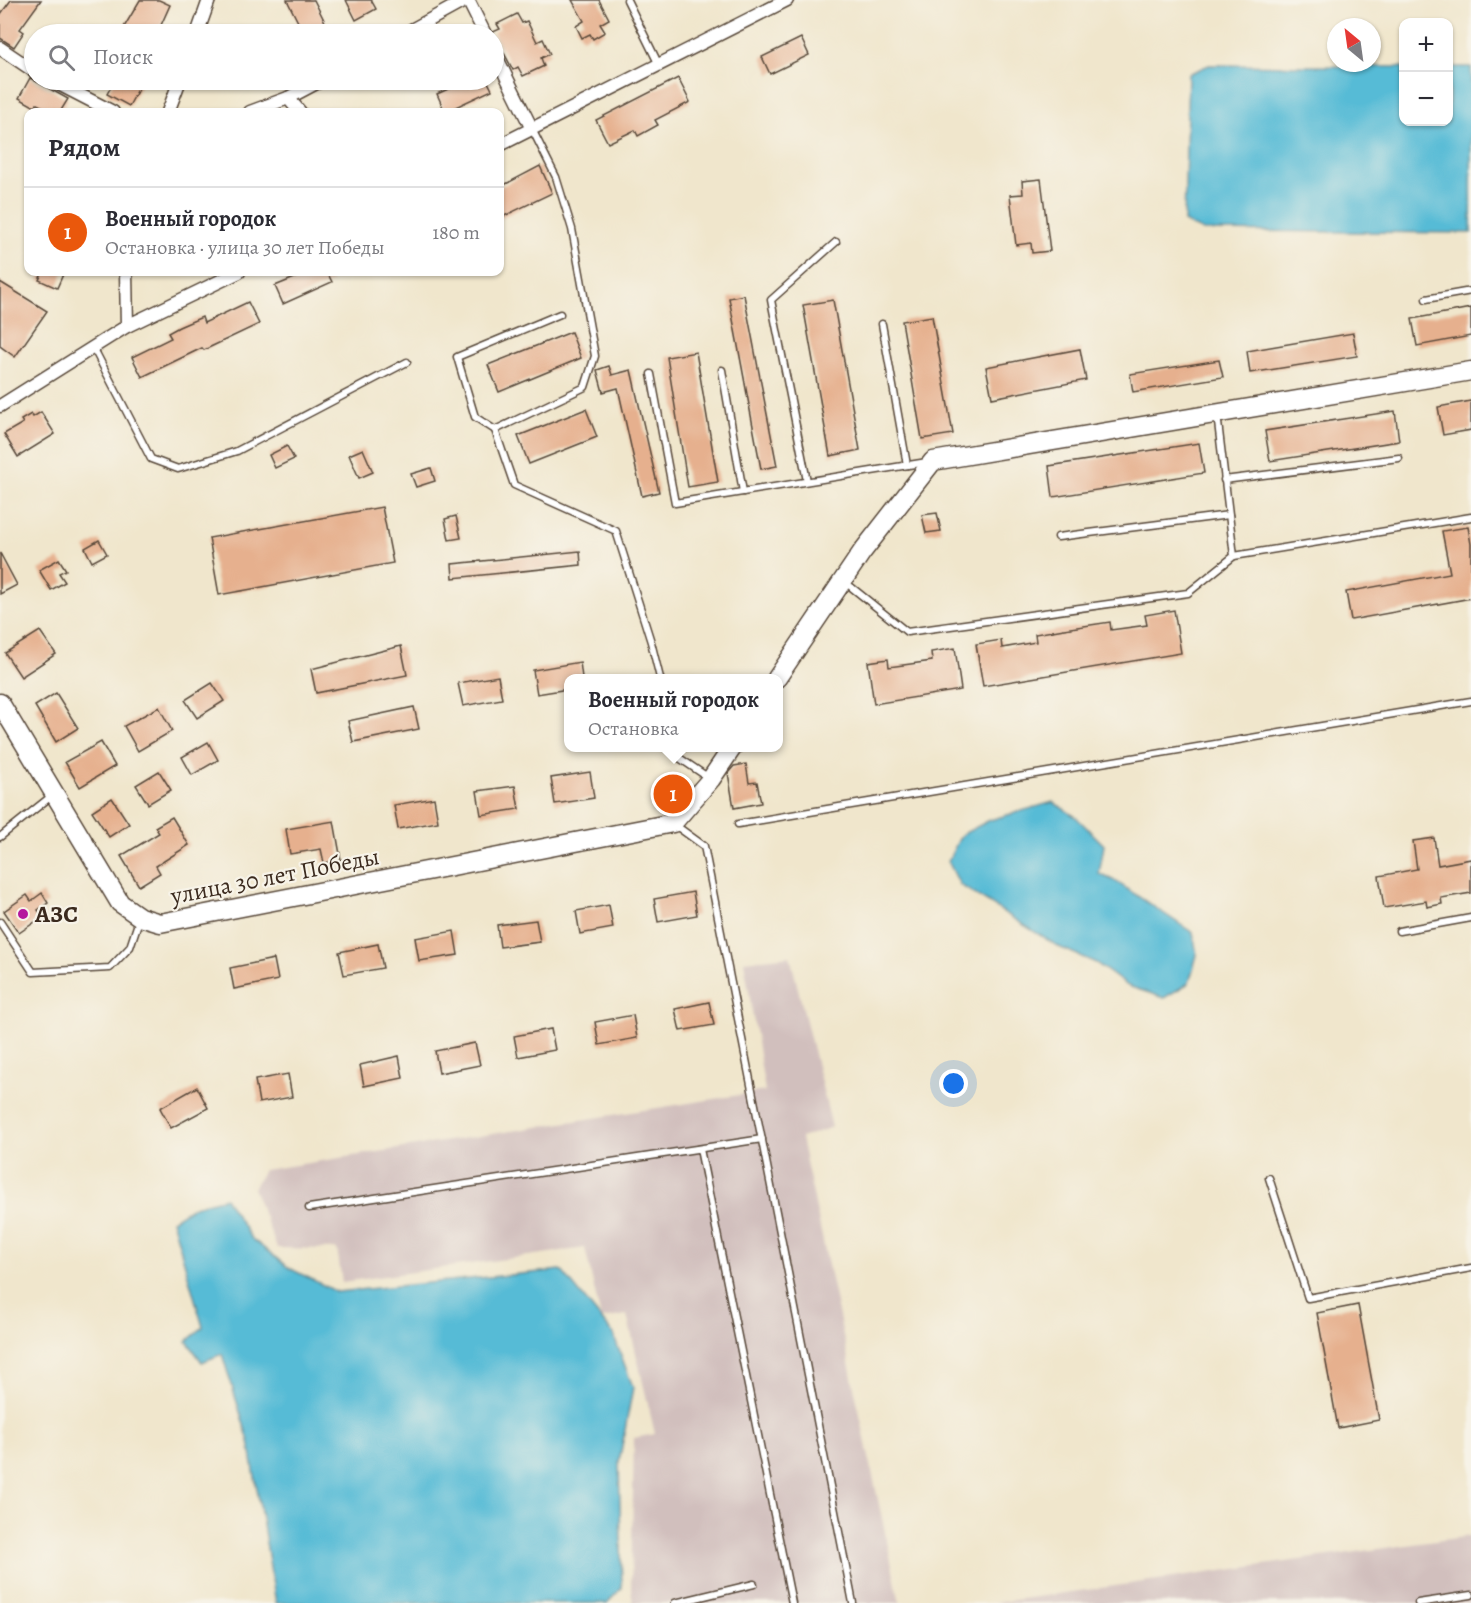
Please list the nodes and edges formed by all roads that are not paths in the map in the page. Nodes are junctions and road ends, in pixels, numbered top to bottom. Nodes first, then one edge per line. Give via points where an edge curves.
1 (209, 0) edge
2 (467, 0) edge
3 (627, 0) edge
4 (784, 1) edge
5 (201, 24) edge
6 (423, 24) edge
7 (480, 24) edge
8 (0, 48) edge
9 (24, 64) edge
10 (659, 65) junction
11 (504, 72) edge
12 (70, 90) edge
13 (176, 90) edge
14 (303, 90) edge
15 (288, 98) junction
16 (105, 108) edge
17 (170, 108) edge
18 (261, 108) edge
19 (297, 108) edge
20 (532, 129) junction
21 (504, 143) edge
22 (836, 242) dead end
23 (126, 276) edge
24 (230, 276) edge
25 (1471, 291) edge
26 (1426, 300) dead end
27 (560, 314) dead end
28 (882, 324) dead end
29 (127, 326) junction
30 (93, 346) junction
31 (407, 362) dead end
32 (722, 370) dead end
33 (1471, 372) edge
34 (651, 374) dead end
35 (0, 406) edge
36 (1216, 414) junction
37 (495, 430) junction
38 (1399, 458) dead end
39 (933, 460) junction
40 (907, 465) junction
41 (1224, 480) junction
42 (807, 481) junction
43 (743, 492) junction
44 (1229, 515) junction
45 (1471, 518) edge
46 (1058, 537) dead end
47 (1234, 556) junction
48 (843, 580) junction
49 (659, 674) edge
50 (780, 674) edge
51 (1471, 701) edge
52 (0, 703) edge
53 (677, 752) edge
54 (729, 752) edge
55 (711, 779) junction
56 (54, 793) junction
57 (673, 823) junction
58 (738, 824) dead end
59 (0, 837) edge
60 (140, 917) junction
61 (1471, 918) edge
62 (0, 922) edge
63 (1399, 931) dead end
64 (762, 1139) junction
65 (700, 1149) junction
66 (1269, 1178) dead end
67 (309, 1208) dead end
68 (1471, 1268) edge
69 (754, 1584) dead end
70 (1471, 1594) edge
71 (675, 1603) edge
72 (792, 1603) edge
73 (852, 1603) edge
74 (1418, 1603) edge

1 - 5 street
2 - 6 street
2 - 7 street
3 - 10 lane
4 - 10 street
8 - 9 street
10 - 20 street
11 - 20 street
12 - 16 street
13 - 17 street
14 - 15 street
15 - 18 street
15 - 19 street
20 - 21 street
20 - 37 lane via 556,177 572,229 595,356 585,387
22 - 42 lane via 771,300
23 - 29 street
24 - 29 street
25 - 26 lane
27 - 37 lane via 458,357 475,417
28 - 40 lane
29 - 30 street
30 - 31 lane via 151,459 178,469 237,451
30 - 35 street
32 - 43 lane
33 - 36 street
34 - 43 lane via 675,503
36 - 39 street
36 - 41 lane
37 - 49 lane via 514,485 616,531
38 - 41 lane
39 - 40 lane
39 - 48 street
40 - 42 lane
41 - 44 lane
42 - 43 lane
44 - 46 lane
44 - 47 lane
45 - 47 lane
47 - 48 lane via 1188,592 908,632
48 - 50 street
51 - 58 lane
52 - 56 street, улица 30 лет Победы
53 - 55 lane via 678,757
54 - 55 street
55 - 57 street
56 - 59 lane
56 - 60 street, улица 30 лет Победы via 120,903
57 - 60 street, улица 30 лет Победы via 160,923
57 - 64 lane via 704,846
60 - 62 lane via 130,947 110,968 33,972
61 - 63 lane
64 - 65 lane
64 - 73 lane
65 - 67 lane
65 - 72 lane
66 - 68 lane via 1308,1298
69 - 71 lane
70 - 74 lane

